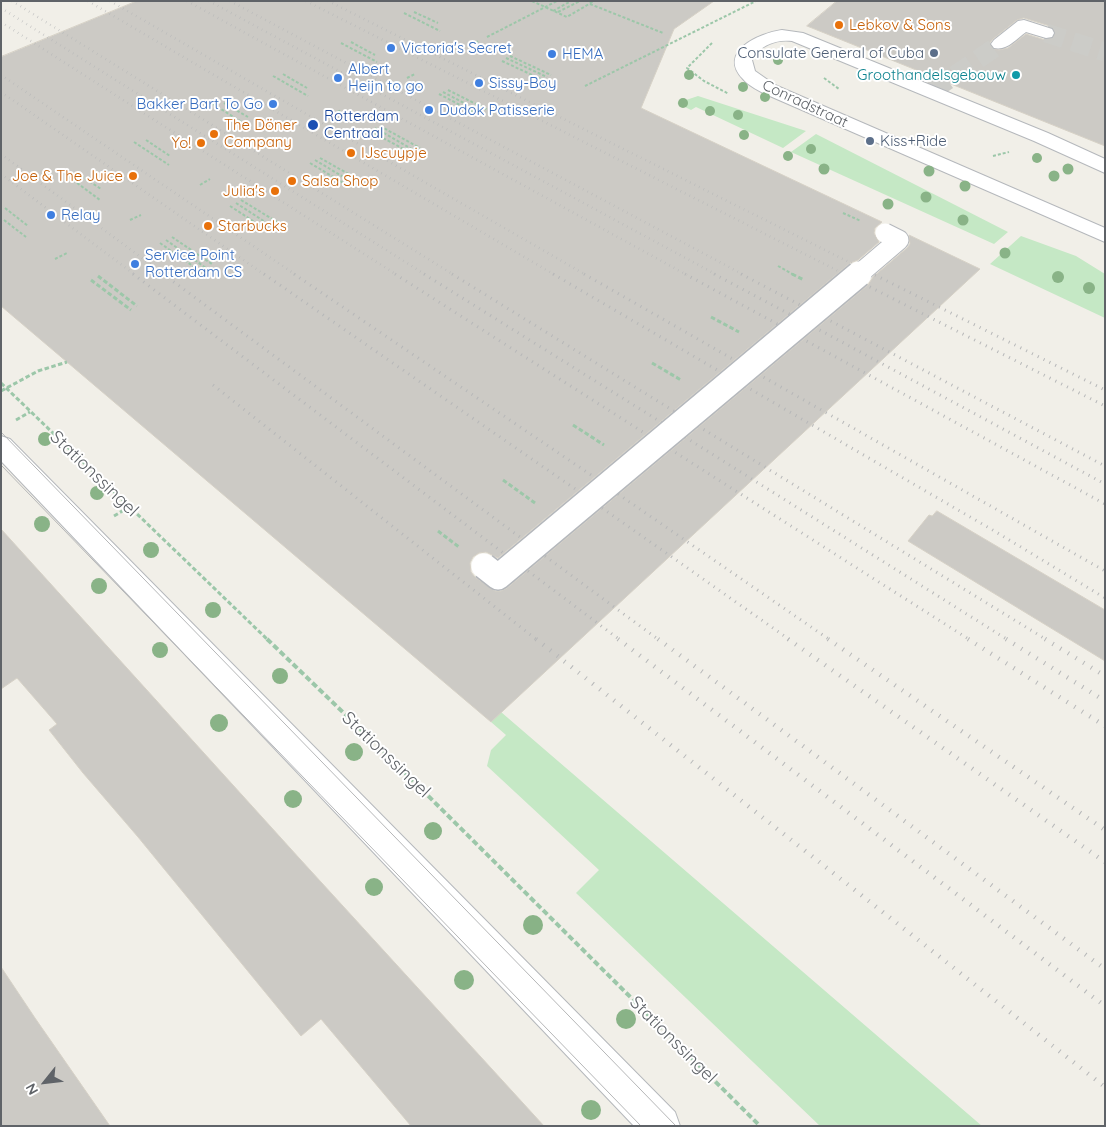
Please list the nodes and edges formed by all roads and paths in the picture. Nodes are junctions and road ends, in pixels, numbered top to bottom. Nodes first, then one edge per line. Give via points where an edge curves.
1 (533, 1) edge
2 (541, 1) edge
3 (557, 1) edge
4 (572, 1) edge
5 (580, 1) edge
6 (594, 1) edge
7 (756, 1) edge
8 (537, 3) junction
9 (590, 4) junction
10 (546, 7) junction
11 (553, 10) junction
12 (414, 12) dead end
13 (557, 12) junction
14 (404, 13) dead end
15 (438, 24) dead end
16 (440, 31) dead end
17 (663, 33) dead end
18 (1046, 33) tunnel mouth
19 (487, 37) dead end
20 (479, 41) dead end
21 (351, 42) dead end
22 (341, 43) dead end
23 (1000, 44) tunnel mouth
24 (471, 45) dead end
25 (375, 55) dead end
26 (510, 56) dead end
27 (506, 58) dead end
28 (502, 60) dead end
29 (377, 62) dead end
30 (283, 74) dead end
31 (415, 74) dead end
32 (551, 75) dead end
33 (273, 76) dead end
34 (547, 77) dead end
35 (408, 78) dead end
36 (543, 80) dead end
37 (585, 86) dead end
38 (307, 88) dead end
39 (448, 90) dead end
40 (443, 92) dead end
41 (438, 94) dead end
42 (308, 96) dead end
43 (224, 103) dead end
44 (213, 104) dead end
45 (342, 110) dead end
46 (488, 110) dead end
47 (483, 113) dead end
48 (333, 114) dead end
49 (479, 115) dead end
50 (248, 117) dead end
51 (248, 126) dead end
52 (380, 126) dead end
53 (375, 128) dead end
54 (370, 131) dead end
55 (288, 139) dead end
56 (146, 140) dead end
57 (134, 142) dead end
58 (279, 144) dead end
59 (420, 148) dead end
60 (415, 151) dead end
61 (1012, 151) dead end
62 (410, 153) dead end
63 (170, 156) dead end
64 (320, 158) dead end
65 (985, 158) dead end
66 (315, 160) dead end
67 (310, 163) dead end
68 (170, 165) dead end
69 (1105, 167) edge
70 (77, 173) dead end
71 (65, 174) dead end
72 (210, 179) dead end
73 (361, 181) dead end
74 (355, 184) dead end
75 (200, 185) dead end
76 (350, 187) dead end
77 (101, 189) dead end
78 (100, 200) dead end
79 (241, 200) dead end
80 (236, 202) dead end
81 (230, 206) dead end
82 (5, 208) dead end
83 (843, 213) dead end
84 (141, 215) dead end
85 (4, 220) dead end
86 (130, 220) dead end
87 (861, 222) dead end
88 (282, 225) dead end
89 (28, 226) dead end
90 (276, 228) dead end
91 (270, 232) dead end
92 (885, 233) dead end
93 (172, 236) dead end
94 (1105, 236) edge
95 (26, 237) dead end
96 (166, 240) dead end
97 (160, 243) dead end
98 (67, 253) dead end
99 (55, 259) dead end
100 (212, 264) dead end
101 (778, 266) dead end
102 (206, 268) dead end
103 (200, 271) dead end
104 (98, 276) dead end
105 (91, 280) dead end
106 (818, 287) junction
107 (137, 306) dead end
108 (131, 310) dead end
109 (711, 316) dead end
110 (753, 340) junction
111 (67, 362) dead end
112 (652, 362) dead end
113 (1, 383) edge
114 (7, 388) junction
115 (695, 388) junction
116 (1, 391) edge
117 (30, 412) junction
118 (573, 425) dead end
119 (5, 434) edge
120 (616, 453) junction
121 (503, 480) dead end
122 (129, 507) junction
123 (547, 511) junction
124 (113, 516) dead end
125 (438, 531) dead end
126 (457, 546) dead end
127 (484, 566) dead end
128 (661, 1126) edge
129 (760, 1126) edge

1 - 8 path
2 - 8 path
3 - 10 path
4 - 11 path
5 - 13 path
6 - 9 path
7 - 37 path
8 - 10 path
9 - 13 path via 567,17
9 - 17 path
10 - 11 path
10 - 19 path
11 - 13 path
12 - 15 path
14 - 16 path
18 - 23 street via 1024,25
20 - 24 path
21 - 25 path
22 - 29 path
26 - 32 path
27 - 34 path
28 - 36 path
30 - 38 path
31 - 35 path
33 - 42 path
39 - 46 path
40 - 47 path
41 - 49 path
43 - 50 path
44 - 51 path
45 - 48 path
52 - 59 path
53 - 60 path
54 - 62 path
55 - 58 path
56 - 63 path
57 - 68 path
61 - 65 path
64 - 73 path
66 - 74 path
67 - 76 path
69 - 94 street, Conradstraat via 1032,133 797,37 786,35 766,39 744,57 747,74 769,89
70 - 77 path
71 - 78 path
72 - 75 path
79 - 88 path
80 - 90 path
81 - 91 path
82 - 89 path
83 - 87 path
84 - 86 path
85 - 95 path
92 - 106 street, bridge via 899,240
93 - 100 path
96 - 102 path
97 - 103 path
98 - 99 path
101 - 106 path
104 - 107 path
105 - 108 path
106 - 110 street, bridge
109 - 110 path
110 - 115 street, bridge
111 - 114 path via 38,371
112 - 115 path
113 - 114 path, Stationssingel
114 - 116 path
114 - 117 path, Stationssingel
115 - 120 street, bridge
117 - 119 path
117 - 122 path, Stationssingel
118 - 120 path
119 - 128 street
120 - 123 street, bridge
121 - 123 path
122 - 124 path
122 - 129 path, Stationssingel via 379,747
123 - 127 street, bridge via 498,577
125 - 126 path

